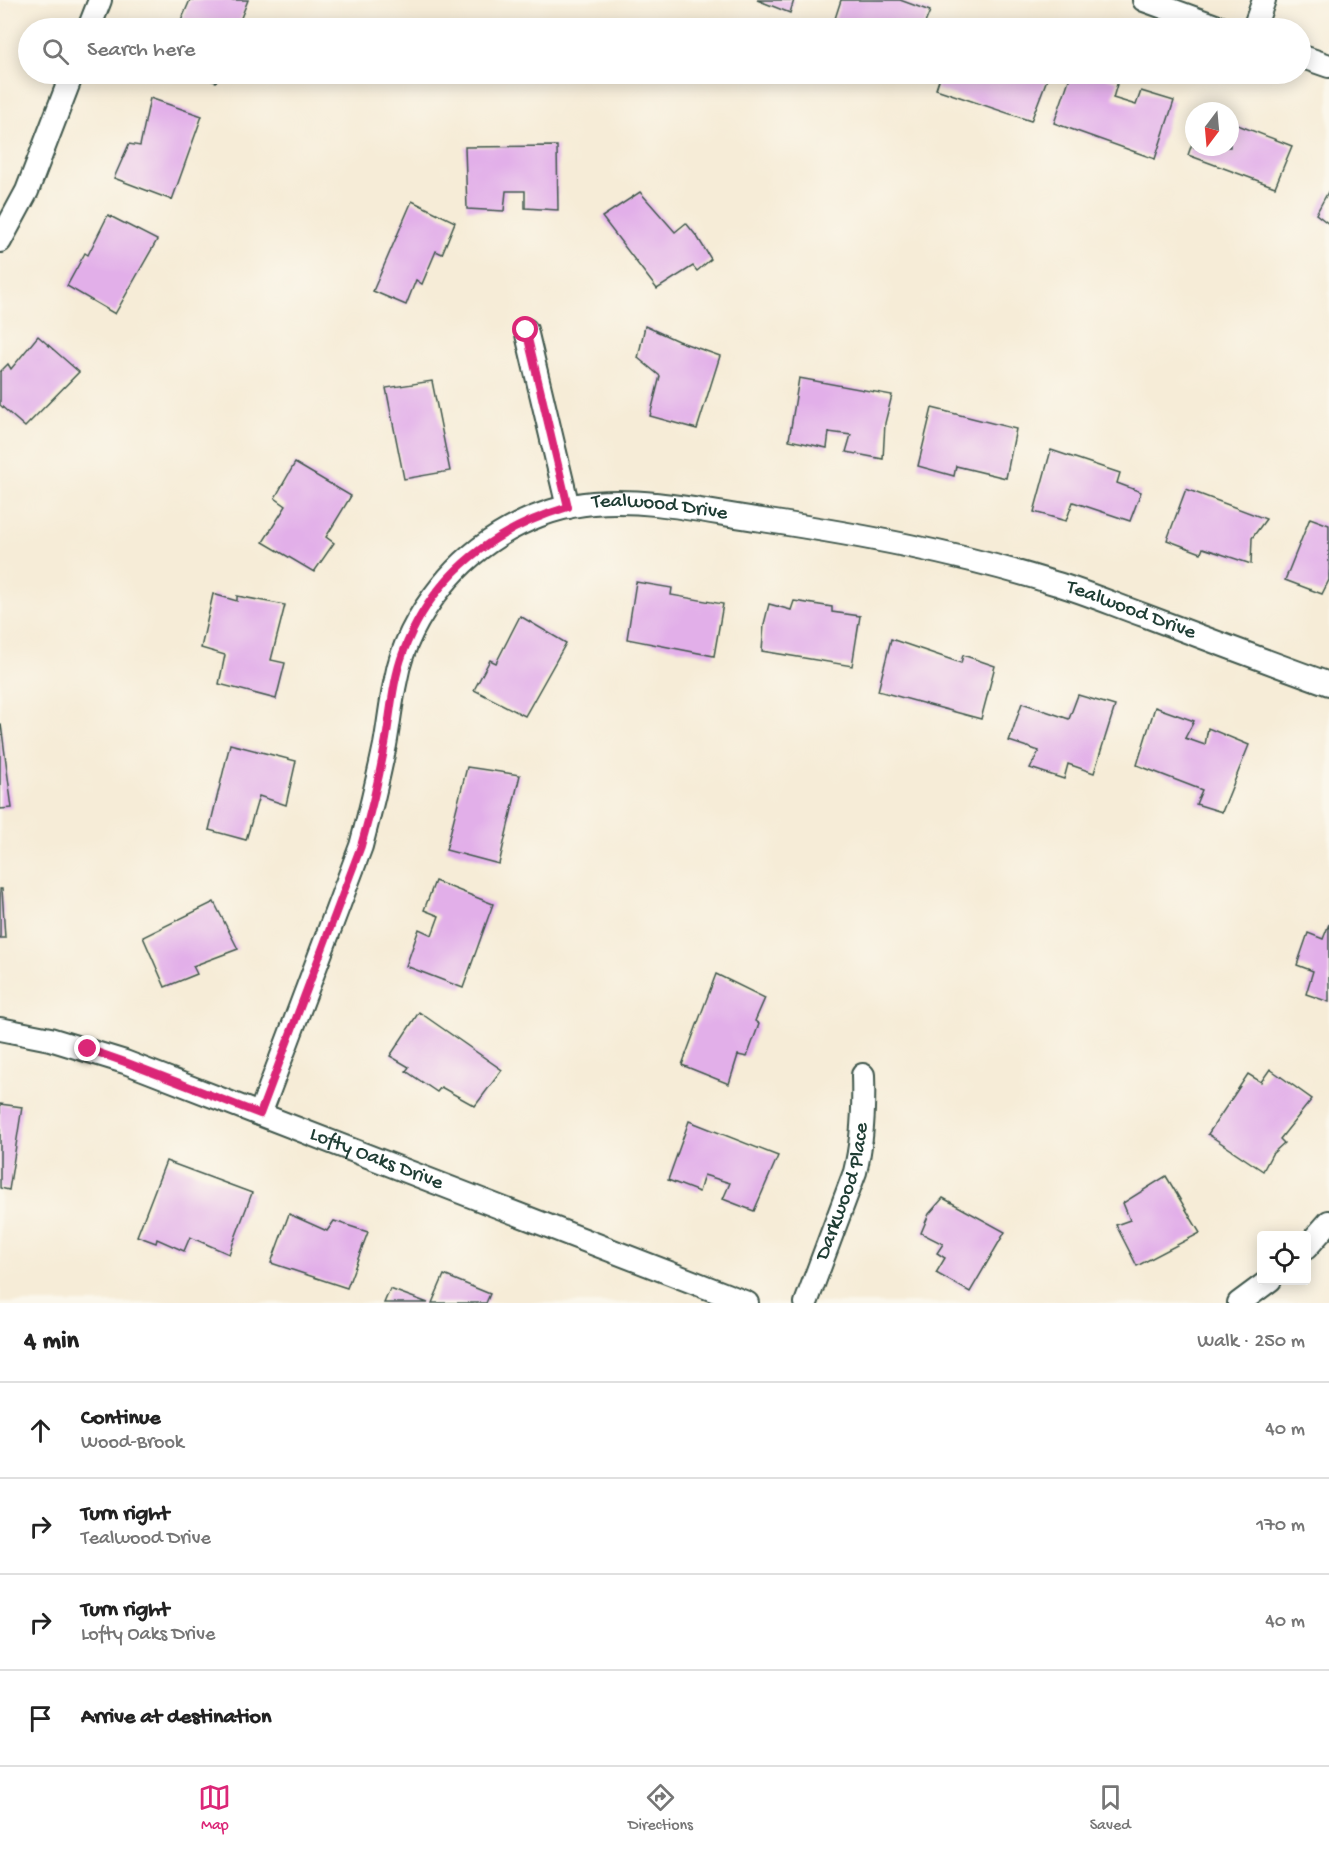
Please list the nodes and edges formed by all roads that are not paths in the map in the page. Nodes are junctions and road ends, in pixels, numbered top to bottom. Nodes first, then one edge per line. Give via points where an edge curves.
1 (100, 0) edge
2 (1144, 0) edge
3 (1264, 0) edge
4 (93, 18) edge
5 (1194, 18) edge
6 (1258, 18) edge
7 (1311, 60) edge
8 (1329, 66) edge
9 (68, 84) edge
10 (0, 241) edge
11 (526, 330) dead end
12 (568, 507) junction
13 (1329, 684) edge
14 (0, 1029) edge
15 (863, 1075) dead end
16 (260, 1114) junction
17 (1329, 1222) edge
18 (1311, 1242) edge
19 (1264, 1285) edge
20 (747, 1303) edge
21 (806, 1303) edge
22 (1239, 1303) edge

1 - 4 street
2 - 5 street
3 - 6 street
7 - 8 street
9 - 10 street via 27,191
11 - 12 street
12 - 13 street, Tealwood Drive via 652,503 938,551 1057,583
12 - 16 street, Tealwood Drive via 520,524 479,550 444,583 415,627 396,676 386,742 361,846
14 - 16 street, Lofty Oaks Drive via 88,1049
15 - 21 street, Darkwood Place via 860,1155
16 - 20 street, Lofty Oaks Drive
17 - 18 street
19 - 22 street

